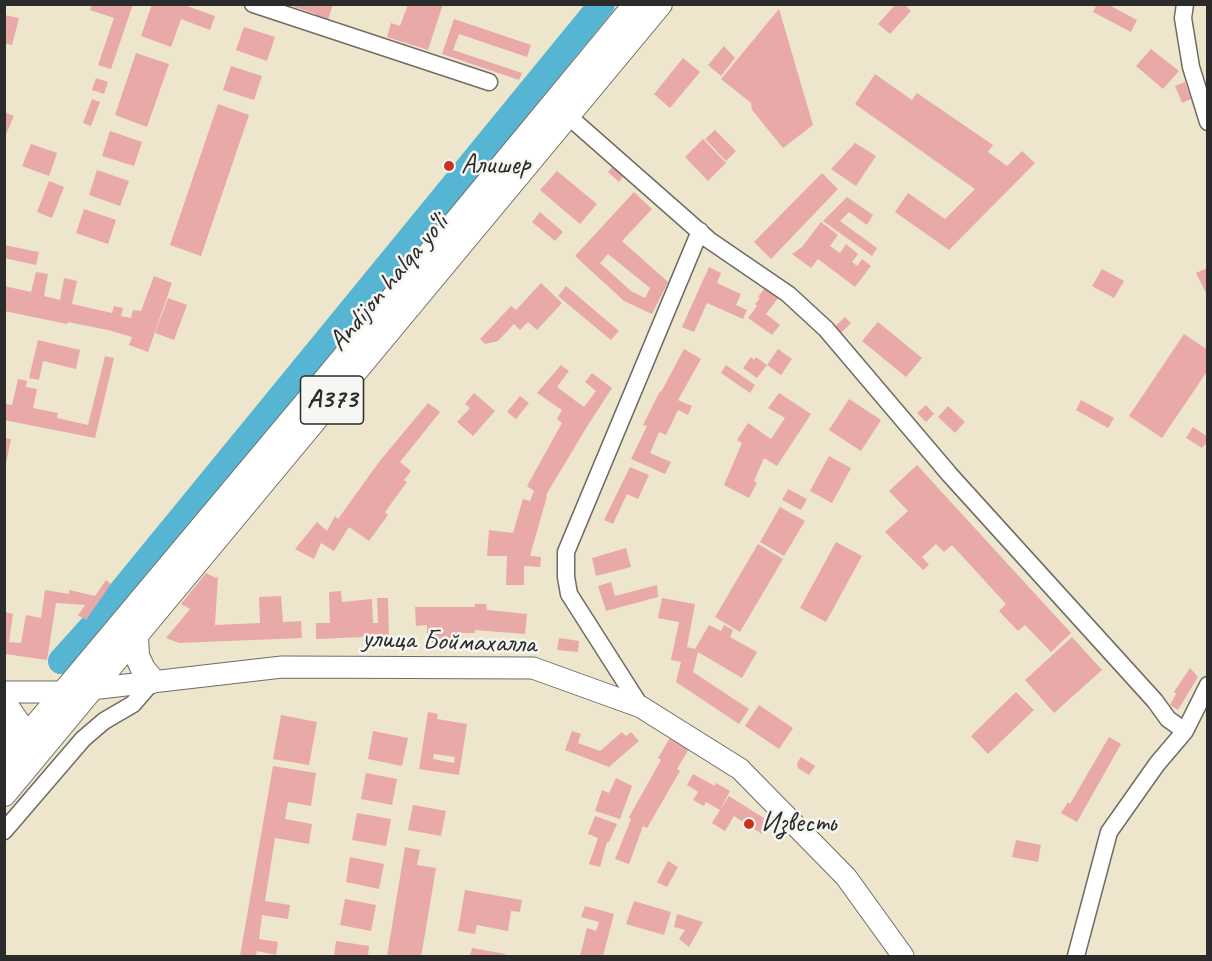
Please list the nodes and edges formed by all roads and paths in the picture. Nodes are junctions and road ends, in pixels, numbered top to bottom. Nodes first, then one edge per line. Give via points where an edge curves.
1 (253, 4) edge
2 (636, 4) edge
3 (660, 4) edge
4 (1185, 4) edge
5 (489, 82) dead end
6 (567, 115) junction
7 (1208, 122) edge
8 (700, 231) junction
9 (136, 637) junction
10 (153, 681) junction
11 (1208, 685) edge
12 (94, 688) junction
13 (4, 692) edge
14 (65, 692) junction
15 (4, 703) edge
16 (641, 707) junction
17 (1185, 731) junction
18 (11, 756) edge
19 (4, 794) edge
20 (4, 831) edge
21 (903, 957) edge
22 (1076, 957) edge

1 - 5 street
2 - 14 highway, Andijon halqa yo‘li / A373
3 - 6 highway, Andijon halqa yo‘li / A373
4 - 7 street via 1183,18 1191,67
6 - 8 street
6 - 9 highway, Andijon halqa yo‘li / A373
8 - 16 street via 566,552 569,594
8 - 17 street via 788,294 826,328 950,475 1168,719
9 - 10 highway via 137,656
9 - 12 highway, Andijon halqa yo‘li / A373
10 - 12 main road, улица Боймахалла
10 - 16 main road, улица Боймахалла via 282,667 533,668
10 - 20 street via 133,704 83,739
11 - 17 street
12 - 14 main road, улица Боймахалла
12 - 19 highway, Andijon halqa yo‘li / A373
13 - 14 main road, улица Боймахалла
14 - 18 highway, Andijon halqa yo‘li / A373
15 - 18 highway via 18,723
16 - 21 main road, улица Боймахалла via 740,769 846,877
17 - 22 street via 1109,832

